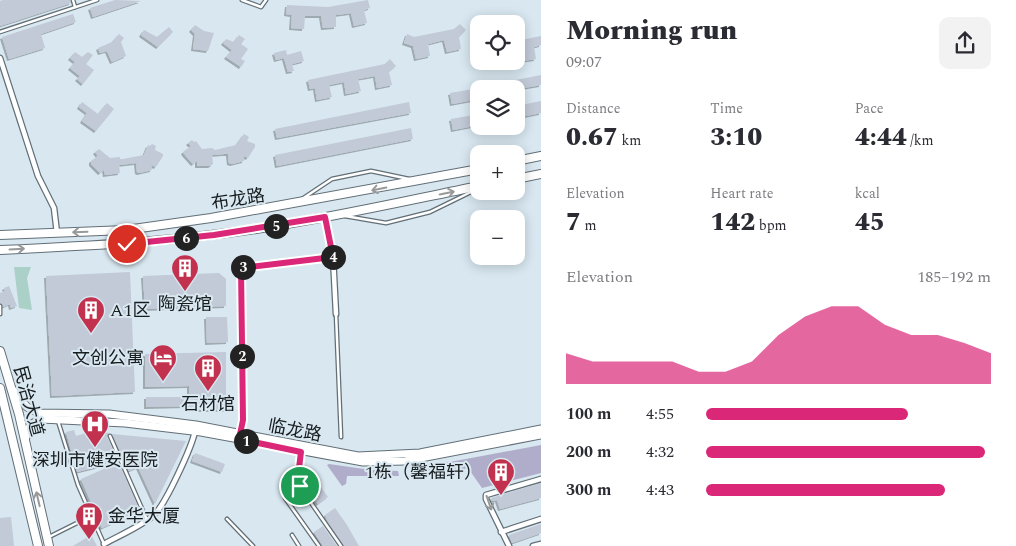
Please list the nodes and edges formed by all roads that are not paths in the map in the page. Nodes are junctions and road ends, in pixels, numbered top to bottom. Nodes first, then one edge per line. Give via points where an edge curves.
1 (73, 0) edge
2 (97, 0) edge
3 (242, 0) edge
4 (266, 0) edge
5 (75, 7) junction
6 (0, 32) edge
7 (0, 58) edge
8 (541, 156) edge
9 (525, 159) edge
10 (470, 171) edge
11 (541, 174) edge
12 (525, 177) edge
13 (420, 181) junction
14 (470, 189) edge
15 (470, 192) edge
16 (293, 205) junction
17 (336, 215) junction
18 (325, 217) junction
19 (57, 233) junction
20 (0, 235) edge
21 (0, 250) edge
22 (333, 257) junction
23 (0, 306) edge
24 (0, 314) edge
25 (336, 314) joint
26 (0, 351) edge
27 (12, 388) junction
28 (0, 393) edge
29 (43, 416) junction
30 (58, 420) junction
31 (0, 422) edge
32 (11, 429) junction
33 (541, 429) edge
34 (195, 431) junction
35 (541, 435) edge
36 (110, 436) dead end
37 (240, 436) junction
38 (341, 437) dead end
39 (25, 441) junction
40 (301, 452) junction
41 (541, 479) edge
42 (300, 487) junction
43 (91, 516) junction
44 (227, 519) dead end
45 (541, 519) edge
46 (147, 520) junction
47 (502, 532) junction
48 (292, 535) dead end
49 (48, 542) edge
50 (541, 544) edge
51 (104, 545) edge
52 (38, 546) edge
53 (253, 546) edge
54 (299, 546) edge
55 (319, 546) edge
56 (340, 546) edge
57 (509, 546) edge
58 (534, 546) edge

1 - 5 lane
2 - 5 lane
3 - 4 lane via 261,6
5 - 6 lane
7 - 19 street via 38,176 54,208
8 - 9 main road
10 - 13 main road, 布龙路
11 - 12 main road
13 -> 16 main road, 布龙路
13 - 16 lane via 371,171 332,178
17 -> 14 main road, 布龙路
15 - 17 lane via 430,212 386,223
16 -> 19 main road, 布龙路 via 126,230
17 - 18 main road, 布龙路
21 -> 18 main road, 布龙路 via 127,244 214,235
18 - 22 street
19 - 20 main road, 布龙路
22 - 25 street
22 - 37 street via 241,268 243,420
23 - 24 lane
25 - 38 lane
26 - 27 main road, 民治大道
27 - 29 main road via 27,407
27 - 39 main road, 民治大道
28 - 32 main road, 民治大道
29 - 30 main road, 临龙路
29 - 37 main road, 临龙路 via 116,414 212,427
29 - 39 main road via 31,424
30 - 34 main road, 临龙路
30 - 43 lane via 75,478
31 - 32 main road
32 - 52 main road, 民治大道
33 - 37 main road, 临龙路 via 420,453 380,456 344,454
34 - 37 main road, 临龙路
34 - 46 street via 160,509
35 - 40 main road, 临龙路 via 386,463
36 - 46 lane
37 - 40 main road, 临龙路
49 -> 39 main road, 民治大道
40 - 42 street
41 -> 47 street via 486,495
42 - 55 lane via 286,498
42 - 56 lane
43 - 49 lane
43 - 51 lane
44 - 53 lane
45 - 47 street
46 - 51 street
47 - 57 street
48 - 54 lane
50 - 58 street

